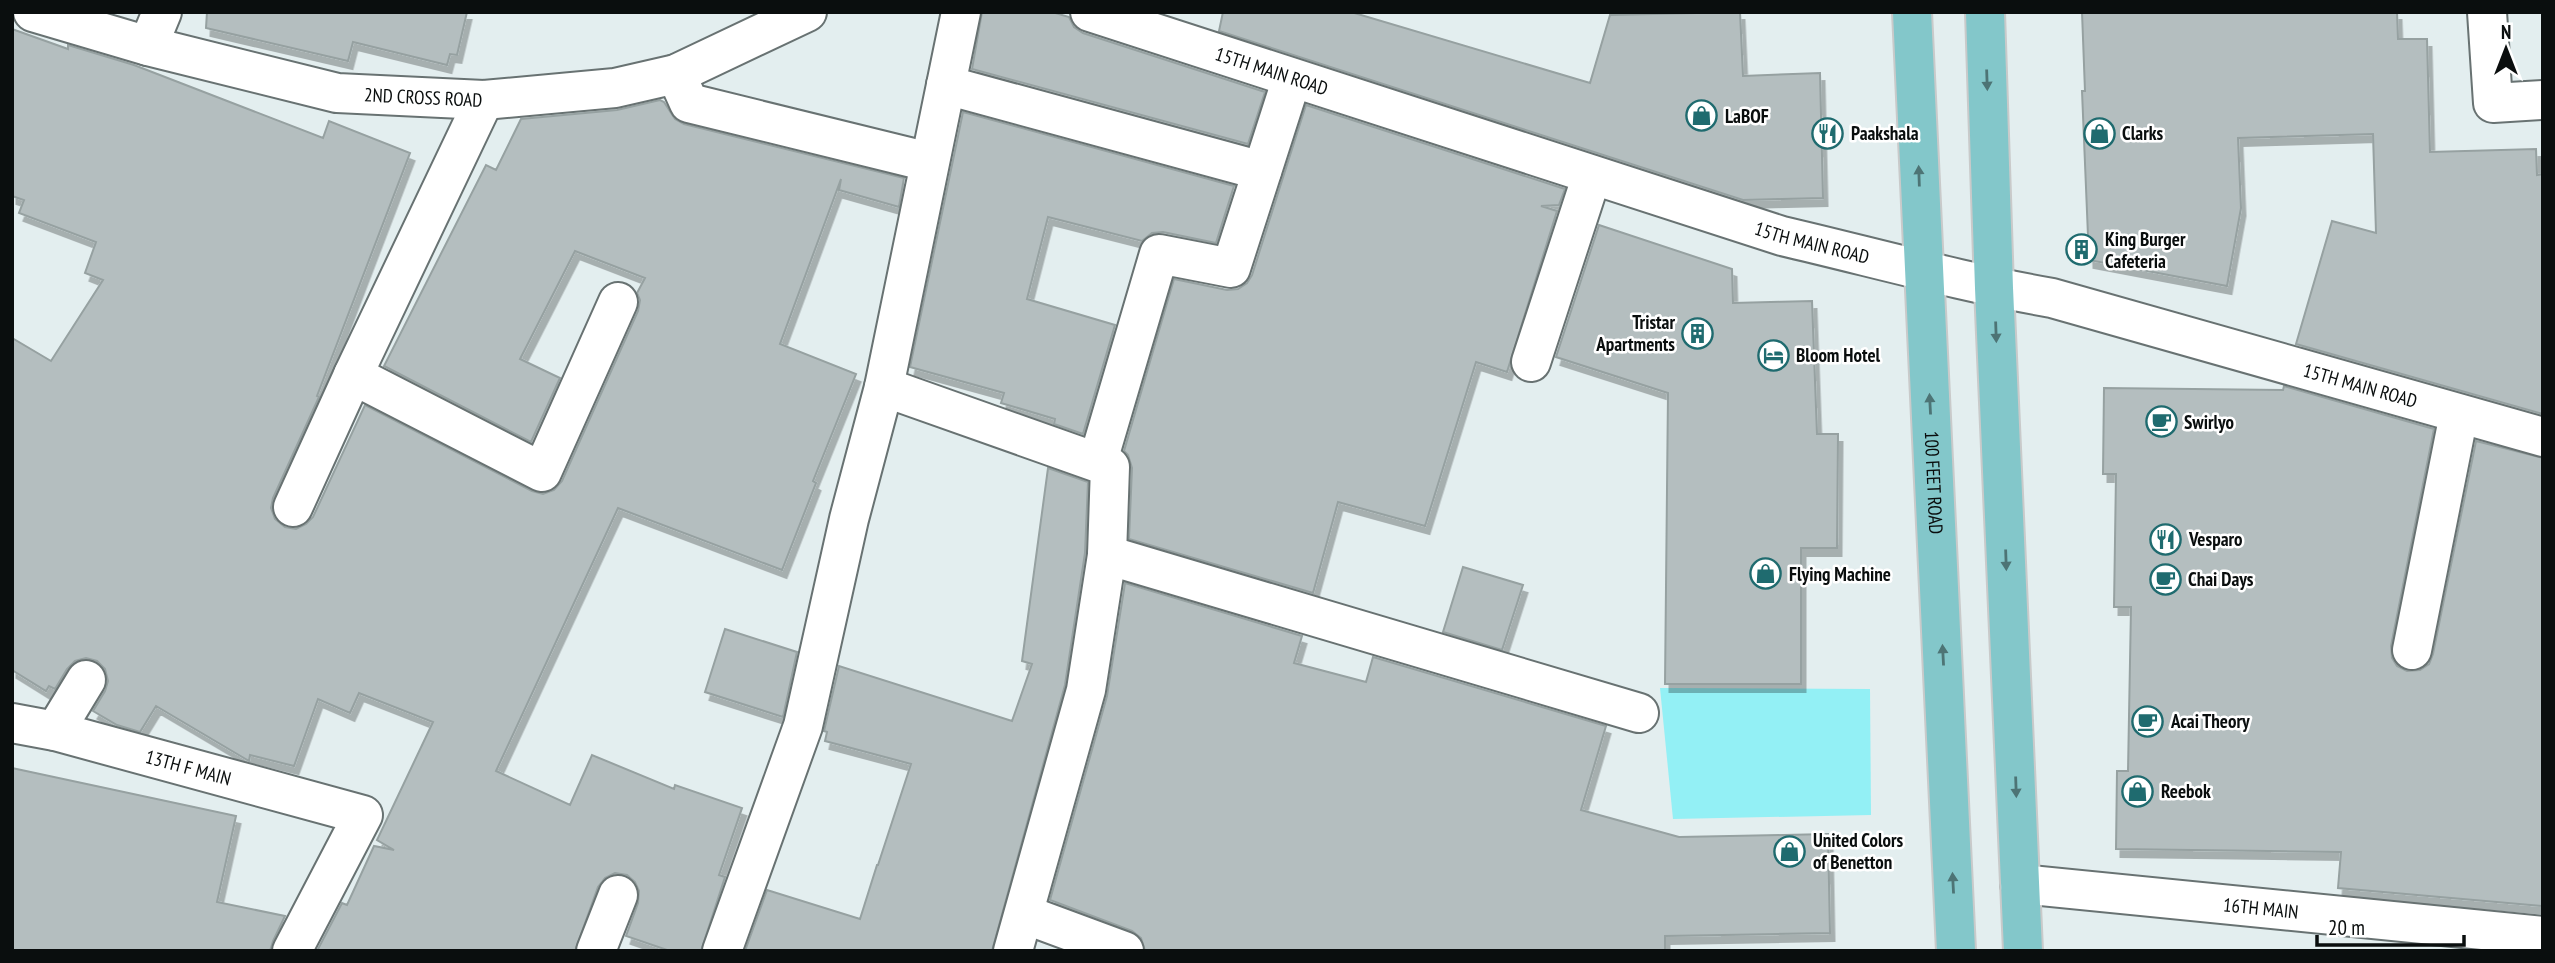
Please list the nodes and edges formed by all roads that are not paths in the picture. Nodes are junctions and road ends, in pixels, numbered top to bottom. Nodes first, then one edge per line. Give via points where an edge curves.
1 (33, 12) edge
2 (807, 12) edge
3 (961, 12) edge
4 (1090, 12) edge
5 (1912, 12) edge
6 (1985, 12) edge
7 (2487, 12) edge
8 (155, 29) edge
9 (677, 74) junction
10 (1292, 78) junction
11 (946, 85) junction
12 (484, 100) junction
13 (2543, 100) edge
14 (929, 162) junction
15 (1262, 171) junction
16 (1592, 175) junction
17 (1923, 272) junction
18 (1994, 288) junction
19 (618, 302) dead end
20 (1531, 362) dead end
21 (353, 375) junction
22 (884, 387) junction
23 (2459, 414) junction
24 (2543, 437) edge
25 (1098, 461) junction
26 (293, 507) dead end
27 (1107, 555) junction
28 (2412, 650) dead end
29 (86, 680) dead end
30 (1639, 713) dead end
31 (12, 723) edge
32 (55, 731) junction
33 (2020, 884) junction
34 (618, 895) dead end
35 (1024, 914) junction
36 (2519, 940) edge
37 (292, 951) edge
38 (596, 951) edge
39 (722, 951) edge
40 (1013, 951) edge
41 (1124, 951) edge
42 (1956, 951) edge
43 (2023, 951) edge

1 - 8 street, 2ND CROSS ROAD
2 - 9 street, 2ND CROSS ROAD
3 - 11 street
4 - 10 street, 15TH MAIN ROAD
17 -> 5 main road, 100 FEET ROAD
6 -> 18 main road
7 - 13 street via 2493,103
8 - 12 street, 2ND CROSS ROAD via 337,93
9 - 12 street, 2ND CROSS ROAD via 615,88
9 - 14 street via 689,103
10 - 15 street
10 - 16 street, 15TH MAIN ROAD
11 - 14 street
11 - 15 street
12 - 21 street
14 - 22 street
15 - 25 street via 1231,268 1159,254
16 - 17 street, 15TH MAIN ROAD via 1782,236
16 - 20 street
17 - 18 street, 15TH MAIN ROAD
42 -> 17 main road, 100 FEET ROAD
18 - 23 street, 15TH MAIN ROAD via 2052,298
18 -> 33 main road
19 - 21 street via 542,472
21 - 26 street
22 - 25 street
22 - 39 street via 803,726
23 - 24 street, 15TH MAIN ROAD
23 - 28 street
25 - 27 street via 1110,467
27 - 30 street
27 - 35 street via 1086,690
29 - 32 street
31 - 32 street, 13TH F MAIN
32 - 37 street, 13TH F MAIN via 363,815
33 - 36 street, 16TH MAIN
33 - 43 main road
34 - 38 street
35 - 40 street
35 - 41 street

